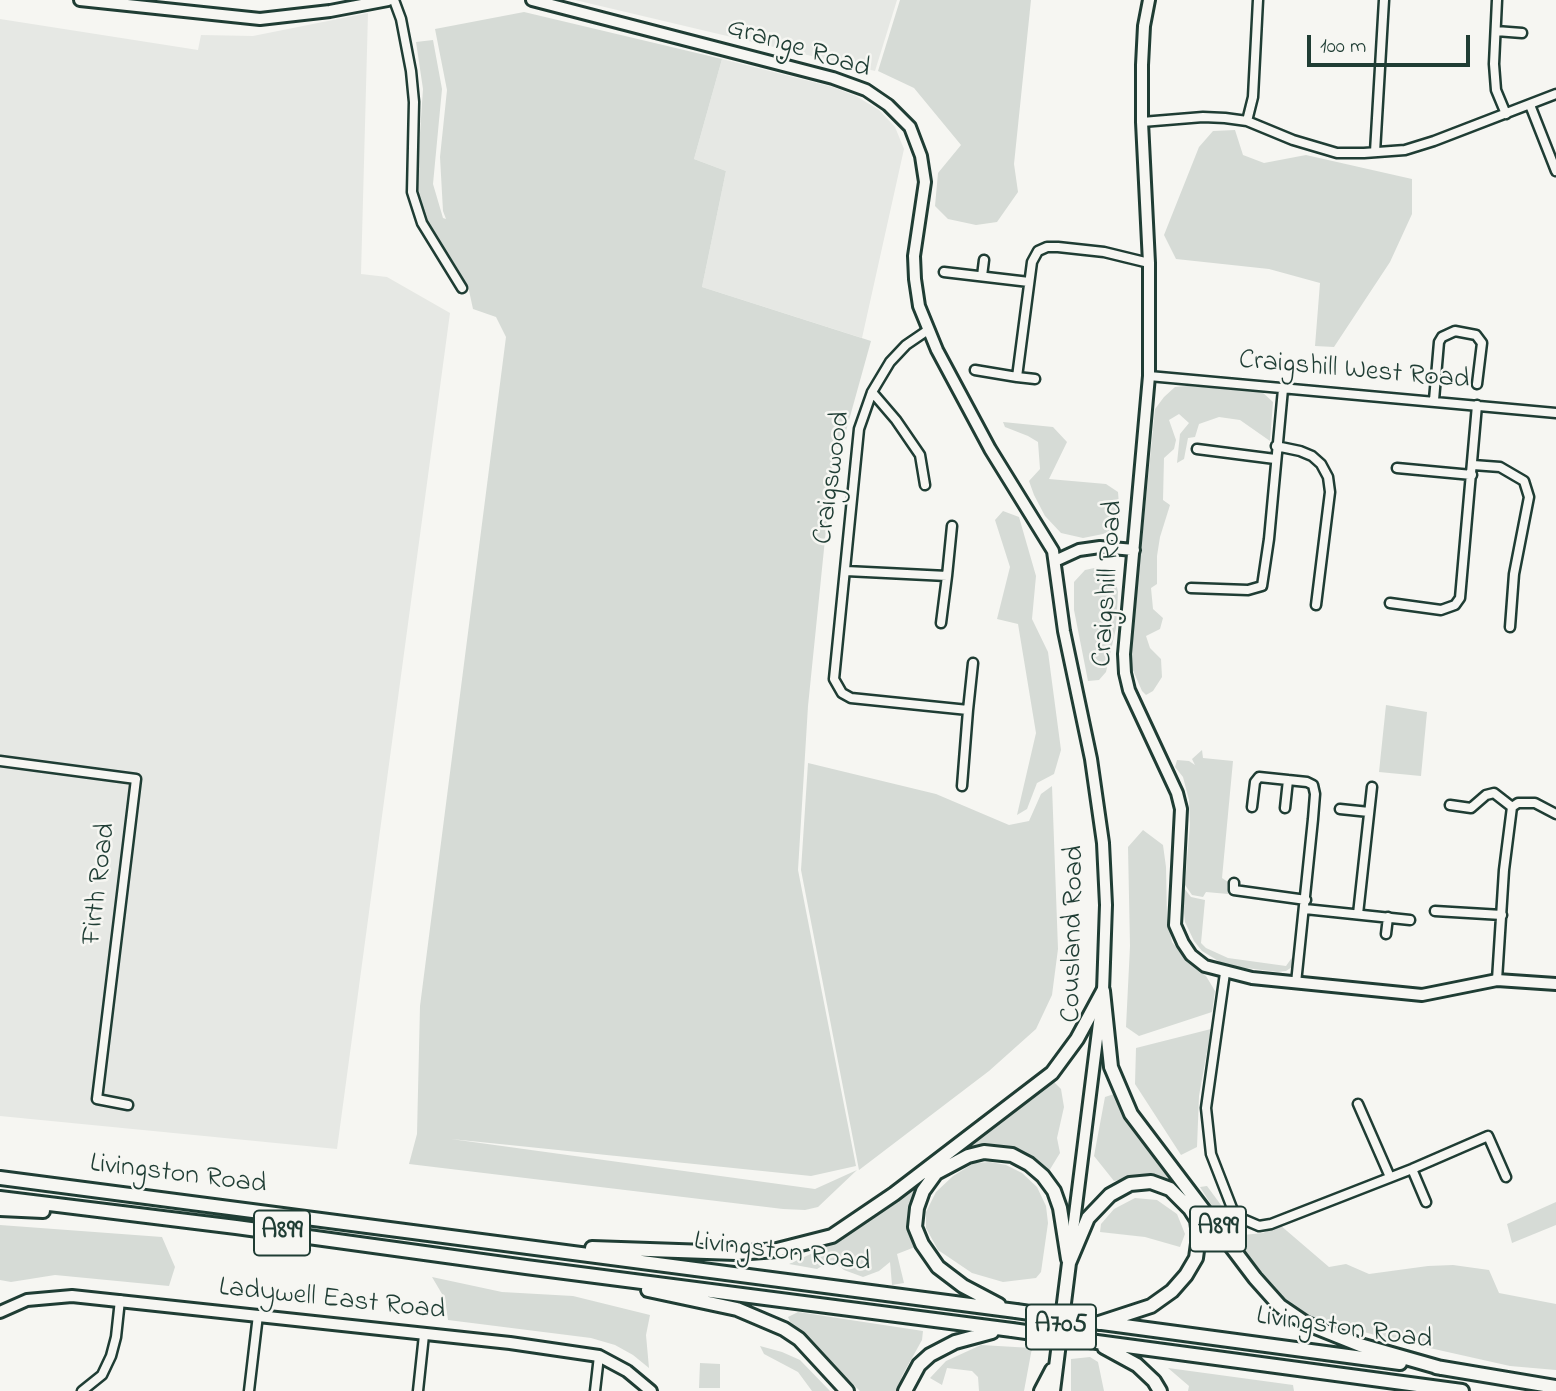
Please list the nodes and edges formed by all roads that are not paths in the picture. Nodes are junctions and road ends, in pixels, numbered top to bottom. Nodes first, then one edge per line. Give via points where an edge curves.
1 (80, 0) edge
2 (388, 0) edge
3 (394, 0) edge
4 (532, 0) edge
5 (1149, 0) edge
6 (1258, 0) edge
7 (1384, 0) edge
8 (1497, 0) edge
9 (1496, 31) junction
10 (1522, 33) dead end
11 (1556, 94) edge
12 (1530, 105) junction
13 (1506, 114) junction
14 (1247, 121) junction
15 (1142, 122) junction
16 (1375, 152) junction
17 (1556, 171) edge
18 (984, 260) dead end
19 (1149, 263) junction
20 (944, 272) dead end
21 (982, 276) junction
22 (1029, 282) junction
23 (462, 288) dead end
24 (928, 330) junction
25 (975, 370) dead end
26 (1149, 376) junction
27 (1017, 377) junction
28 (1035, 379) dead end
29 (1477, 384) dead end
30 (1283, 389) junction
31 (872, 392) junction
32 (1434, 400) junction
33 (1477, 405) junction
34 (1556, 413) edge
35 (1276, 446) junction
36 (1197, 449) dead end
37 (1275, 459) junction
38 (1473, 465) junction
39 (1397, 468) dead end
40 (1472, 475) junction
41 (925, 485) dead end
42 (952, 526) dead end
43 (1133, 550) junction
44 (1055, 561) junction
45 (846, 571) junction
46 (947, 576) junction
47 (1191, 588) dead end
48 (1390, 603) dead end
49 (1316, 605) dead end
50 (942, 623) dead end
51 (1510, 626) dead end
52 (973, 663) dead end
53 (968, 710) junction
54 (0, 761) edge
55 (1288, 780) junction
56 (962, 786) dead end
57 (1372, 787) dead end
58 (1450, 805) dead end
59 (1252, 807) dead end
60 (1512, 807) junction
61 (1285, 808) dead end
62 (1340, 809) dead end
63 (1369, 812) junction
64 (1556, 814) edge
65 (1234, 883) dead end
66 (1305, 904) junction
67 (1435, 911) dead end
68 (1358, 914) junction
69 (1502, 915) junction
70 (1388, 917) junction
71 (1410, 920) dead end
72 (1386, 934) dead end
73 (1225, 973) junction
74 (1497, 979) junction
75 (1296, 983) junction
76 (1556, 984) edge
77 (1102, 991) junction
78 (1357, 1104) dead end
79 (128, 1105) dead end
80 (1412, 1169) junction
81 (1390, 1177) junction
82 (1506, 1177) dead end
83 (0, 1178) edge
84 (0, 1198) edge
85 (1426, 1202) dead end
86 (0, 1209) edge
87 (138, 1215) junction
88 (543, 1249) junction
89 (1069, 1263) junction
90 (564, 1272) junction
91 (120, 1300) junction
92 (1012, 1310) junction
93 (0, 1312) edge
94 (258, 1315) junction
95 (1093, 1322) junction
96 (1007, 1330) junction
97 (424, 1335) junction
98 (1089, 1341) junction
99 (599, 1356) junction
100 (1056, 1363) junction
101 (1441, 1368) junction
102 (1556, 1387) edge
103 (82, 1391) edge
104 (249, 1391) edge
105 (418, 1391) edge
106 (596, 1391) edge
107 (651, 1391) edge
108 (847, 1391) edge
109 (905, 1391) edge
110 (1041, 1391) edge
111 (1055, 1391) edge
112 (1160, 1391) edge
113 (1462, 1391) edge

1 - 2 street via 260,19
3 - 23 street via 406,39 414,102 412,191 422,223
4 - 24 street, Grange Road via 833,78 866,90 888,105 910,127 921,156 925,182 914,256 919,306
5 - 15 street, Craigshill Road via 1144,26
6 - 14 street via 1253,97
7 - 16 street
8 - 9 street
9 - 10 street
9 - 13 street via 1496,90
11 - 12 street
12 - 13 street
12 - 17 street
13 - 16 street via 1405,150
14 - 15 street via 1203,117
14 - 16 street via 1337,153
15 - 19 street, Craigshill Road
18 - 21 street
19 - 22 street via 1104,252 1047,247 1038,251 1032,262
19 - 26 street, Craigshill Road
20 - 21 street
21 - 22 street
22 - 27 street
24 - 31 street, Craigswood via 890,362
24 - 44 street, Grange Road
25 - 27 street
26 - 30 street, Craigshill West Road
26 - 43 street, Craigshill Road
27 - 28 street
29 - 32 street via 1482,343 1476,335 1455,331 1439,342
30 - 32 street, Craigshill West Road
30 - 35 street
31 - 41 street, Craigswood via 920,455
31 - 45 street, Craigswood via 859,429
32 - 33 street, Craigshill West Road
33 - 34 street, Craigshill West Road
33 - 38 street
35 - 37 street
35 - 49 street via 1312,456 1328,477
36 - 37 street
37 - 47 street via 1262,586 1248,590
38 - 40 street
38 - 51 street via 1500,467 1524,481 1529,497 1514,574
39 - 40 street
40 - 48 street via 1460,598 1441,610
42 - 46 street
43 - 44 street via 1100,547
43 - 73 street, Craigshill Road via 1125,673 1181,808 1175,925 1191,955
44 - 77 street, Cousland Road via 1103,843
45 - 46 street, Craigswood
45 - 53 street, Craigswood via 834,679 842,693 867,701
46 - 50 street
52 - 53 street
53 - 56 street
54 - 79 street, Firth Road via 136,779 97,1100
55 - 59 street via 1259,777
55 - 61 street
55 - 66 street via 1307,782 1315,794
57 - 63 street
58 - 60 street via 1471,808 1494,793
60 - 64 street via 1535,803
60 - 69 street
62 - 63 street
63 - 68 street
65 - 66 street via 1234,890
66 - 68 street
66 - 75 street
67 - 69 street
68 - 70 street
69 - 74 street
70 - 71 street
70 - 72 street
73 - 75 street, Craigshill Road
73 - 81 street via 1206,1108 1211,1154 1238,1217 1259,1226 1271,1224
74 - 75 street, Craigshill Road via 1422,995
74 - 76 street, Craigshill Road
77 - 88 main road, A899 via 1077,1039 1052,1073 832,1236 777,1250 736,1253
77 - 89 street, Cousland Road
77 - 101 main road, A899 via 1111,1067 1131,1114 1280,1306 1305,1323 1360,1345
78 - 81 street
80 - 81 street
80 - 82 street via 1488,1136
80 - 85 street
83 - 88 main road, Livingston Road / A899
84 - 87 main road, Livingston Road / A899
86 - 87 main road
87 - 90 main road, Livingston Road / A899
88 - 92 main road, Livingston Road / A899
89 - 92 main road, A899 via 1054,1191 1029,1164 1012,1155 984,1152 936,1173 917,1208 915,1227 922,1244 938,1267 963,1286
89 - 95 main road, A899 via 1097,1207 1130,1184 1150,1182 1170,1189 1196,1220 1196,1258 1172,1291 1151,1306
89 - 100 main road, Cousland Road / A705
90 - 96 main road, Livingston Road / A899
90 - 108 main road, A899 via 760,1317 799,1339
91 - 93 street, Ladywell East Road via 72,1296 27,1300
91 - 94 street, Ladywell East Road
91 - 103 street via 111,1356 102,1375
92 - 95 main road, Livingston Road / A899, bridge
94 - 97 street, Ladywell East Road
94 - 104 street
95 - 101 main road, Livingston Road / A899
96 - 98 main road, Livingston Road / A899, bridge
96 - 109 main road via 955,1342 930,1355
97 - 99 street, Ladywell East Road
97 - 105 street
98 - 112 main road via 1137,1365
98 - 113 main road, Livingston Road / A899
99 - 106 street
99 - 107 street, Ladywell East Road via 628,1371
100 - 110 main road
100 - 111 main road
101 - 102 main road, Livingston Road / A899

